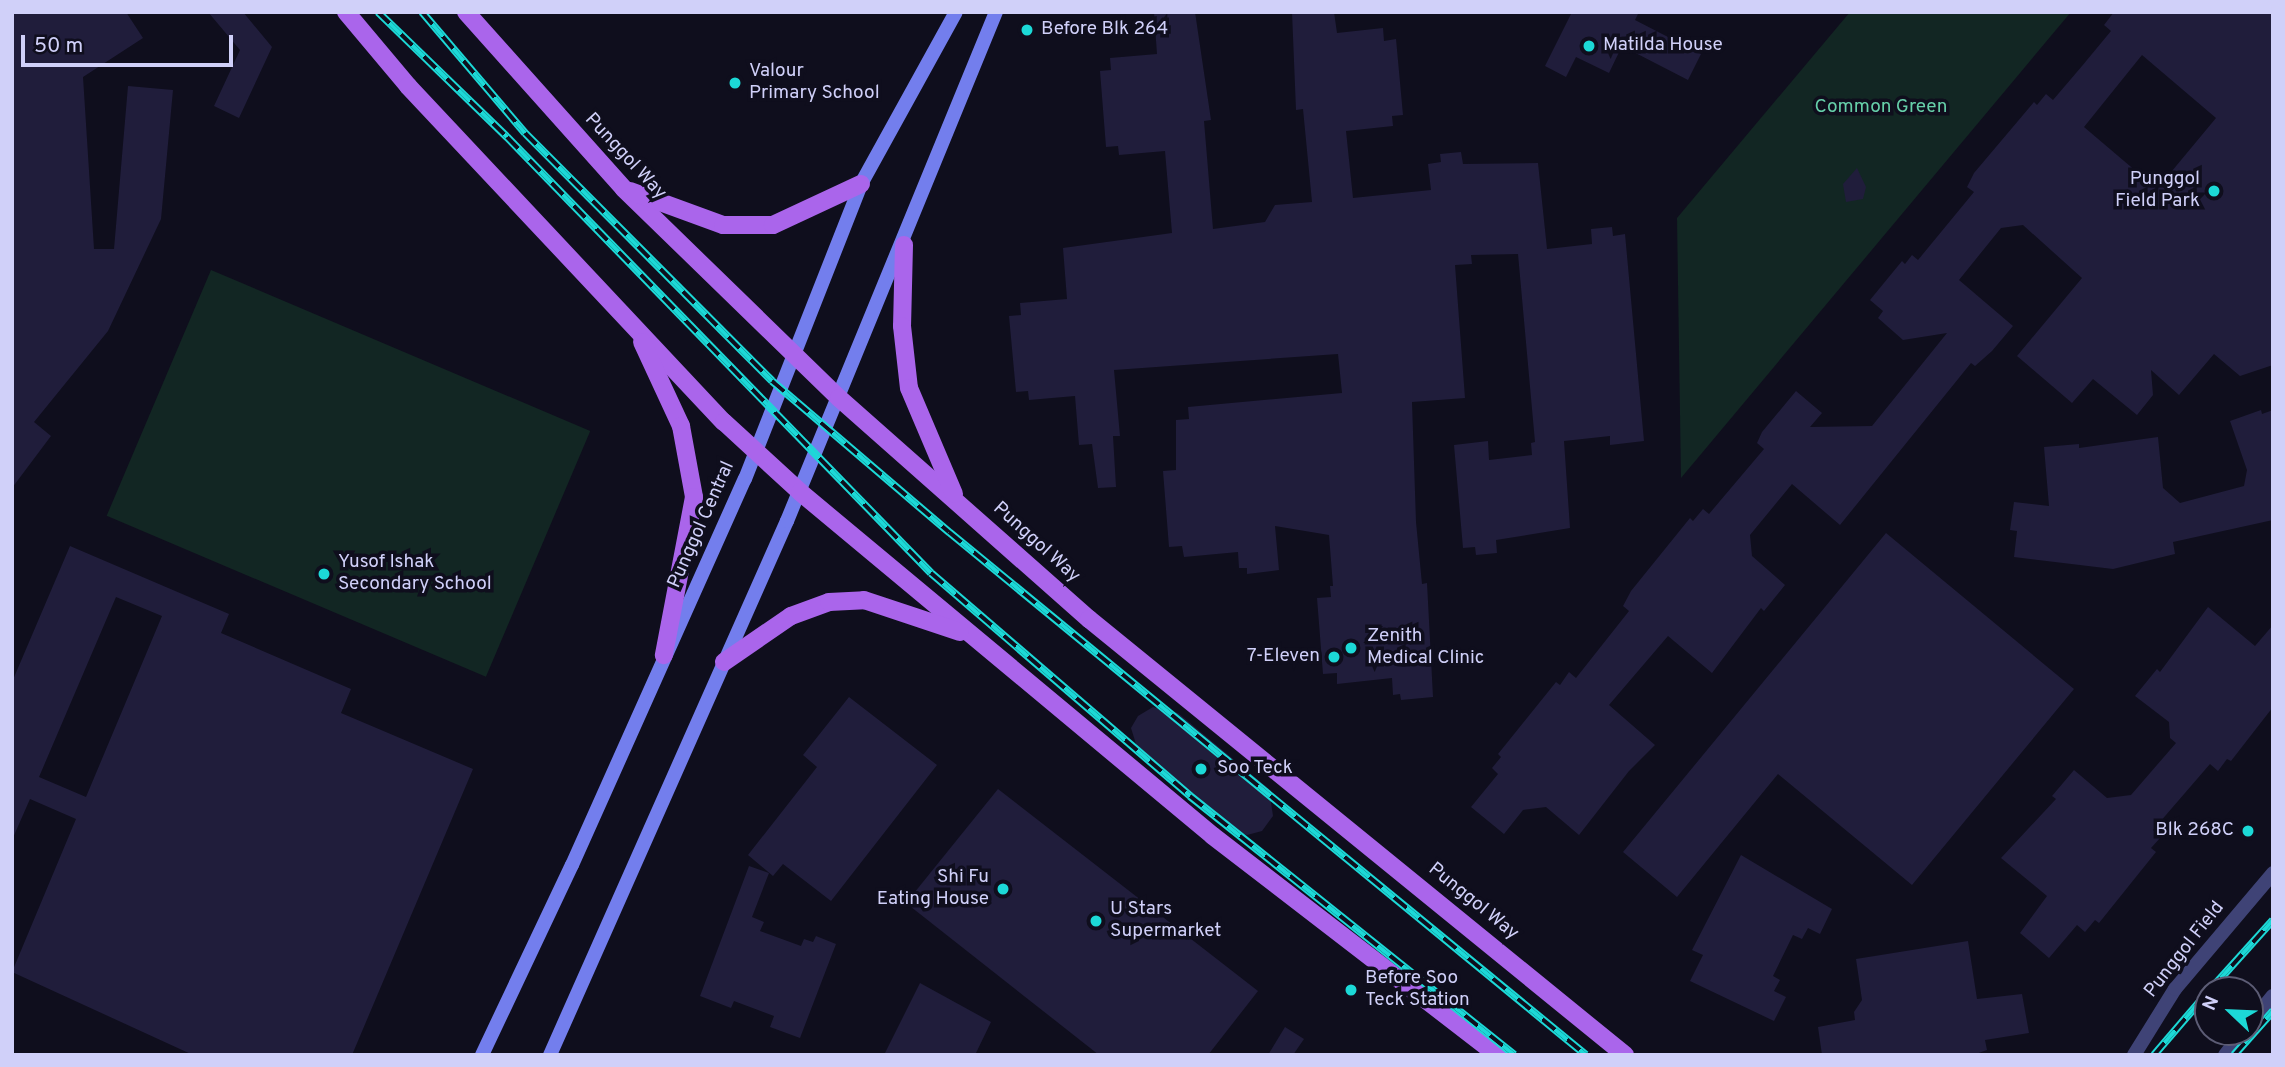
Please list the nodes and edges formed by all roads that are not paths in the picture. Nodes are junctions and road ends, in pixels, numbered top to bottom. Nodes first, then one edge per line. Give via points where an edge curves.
1 (346, 12) edge
2 (466, 12) edge
3 (956, 12) edge
4 (996, 12) edge
5 (861, 184) junction
6 (624, 189) junction
7 (904, 245) junction
8 (634, 326) junction
9 (794, 357) junction
10 (839, 398) junction
11 (757, 450) junction
12 (800, 492) junction
13 (956, 499) junction
14 (970, 636) junction
15 (664, 654) junction
16 (724, 662) junction
17 (2273, 873) edge
18 (482, 1055) edge
19 (550, 1055) edge
20 (1497, 1055) edge
21 (1625, 1055) edge
22 (2134, 1055) edge

1 - 8 main road via 408,86
2 - 6 main road, Punggol Way
3 - 5 main road, Punggol Central
4 - 7 main road
5 - 6 main road via 774,225 723,225
5 - 9 main road, Punggol Central
6 - 9 main road, Punggol Way
7 - 10 main road
7 - 13 main road via 902,326 909,388
8 - 11 main road via 724,422
8 - 15 main road via 681,426 694,497
9 - 10 main road, Punggol Way
9 - 11 main road, Punggol Central
10 - 12 main road
10 - 13 main road, Punggol Way
11 - 12 main road
11 - 15 main road, Punggol Central
12 - 14 main road
12 - 16 main road
13 - 21 main road, Punggol Way via 1088,619
14 - 16 main road via 864,600 829,602 791,616
14 - 20 main road via 1213,836
15 - 18 main road, Punggol Central
16 - 19 main road
17 - 22 street, Punggol Field via 2175,989

